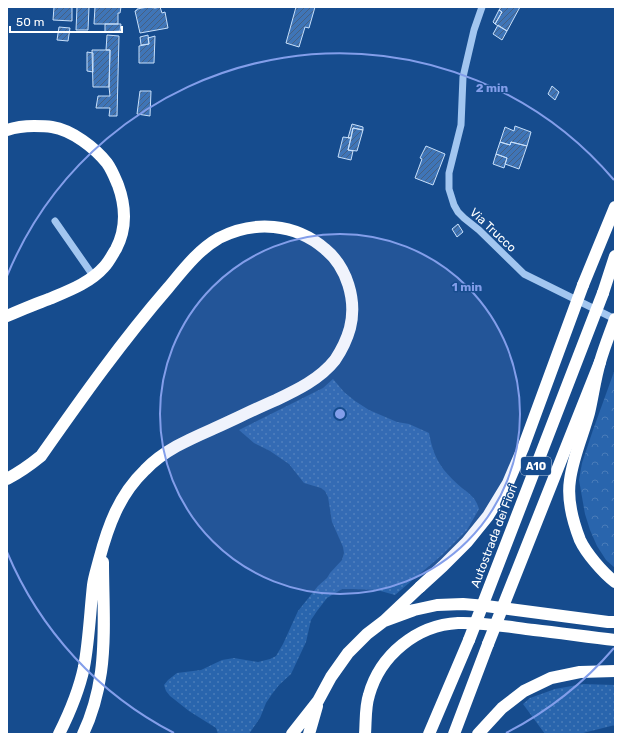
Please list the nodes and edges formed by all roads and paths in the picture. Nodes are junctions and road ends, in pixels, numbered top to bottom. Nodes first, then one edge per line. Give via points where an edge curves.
1 (482, 7) edge
2 (7, 130) edge
3 (615, 207) edge
4 (56, 221) dead end
5 (615, 256) edge
6 (94, 277) junction
7 (7, 316) edge
8 (615, 319) edge
9 (600, 362) junction
10 (7, 479) edge
11 (102, 546) junction
12 (615, 582) edge
13 (384, 621) junction
14 (615, 622) edge
15 (615, 640) edge
16 (615, 671) edge
17 (318, 701) junction
18 (59, 734) edge
19 (83, 734) edge
20 (292, 734) edge
21 (309, 734) edge
22 (365, 734) edge
23 (429, 734) edge
24 (454, 734) edge
25 (478, 734) edge

1 - 8 street, Via Trucco via 463,77 461,125 449,173 449,189 454,205 464,218 524,274
2 - 6 highway via 25,126 53,127 70,133 94,149 115,177 124,203 123,232 112,257
3 - 13 highway, bridge via 508,482 488,516 467,542
4 - 6 street
5 - 23 highway, Autostrada dei Fiori / A10, bridge via 469,640
6 - 7 highway via 68,291
8 - 9 highway, A10
9 - 12 highway, bridge via 590,410 572,467 570,499 573,520 581,541 595,562
9 - 24 highway, A10, bridge
10 - 11 highway via 18,474 41,456 96,378 152,306 203,250 232,232 264,226 281,228 314,240 335,258 348,283 352,300 350,328 335,360 313,380 294,392 188,441 145,469 120,501
11 - 18 highway via 93,581 84,666 78,690
11 - 19 highway via 104,645 95,701
13 - 14 highway via 437,605 463,604
13 - 17 highway via 348,654
15 - 22 highway via 458,623 426,631 409,639 384,663 369,696
16 - 25 highway via 580,672 545,681 524,691 502,708
17 - 20 highway
17 - 21 highway

